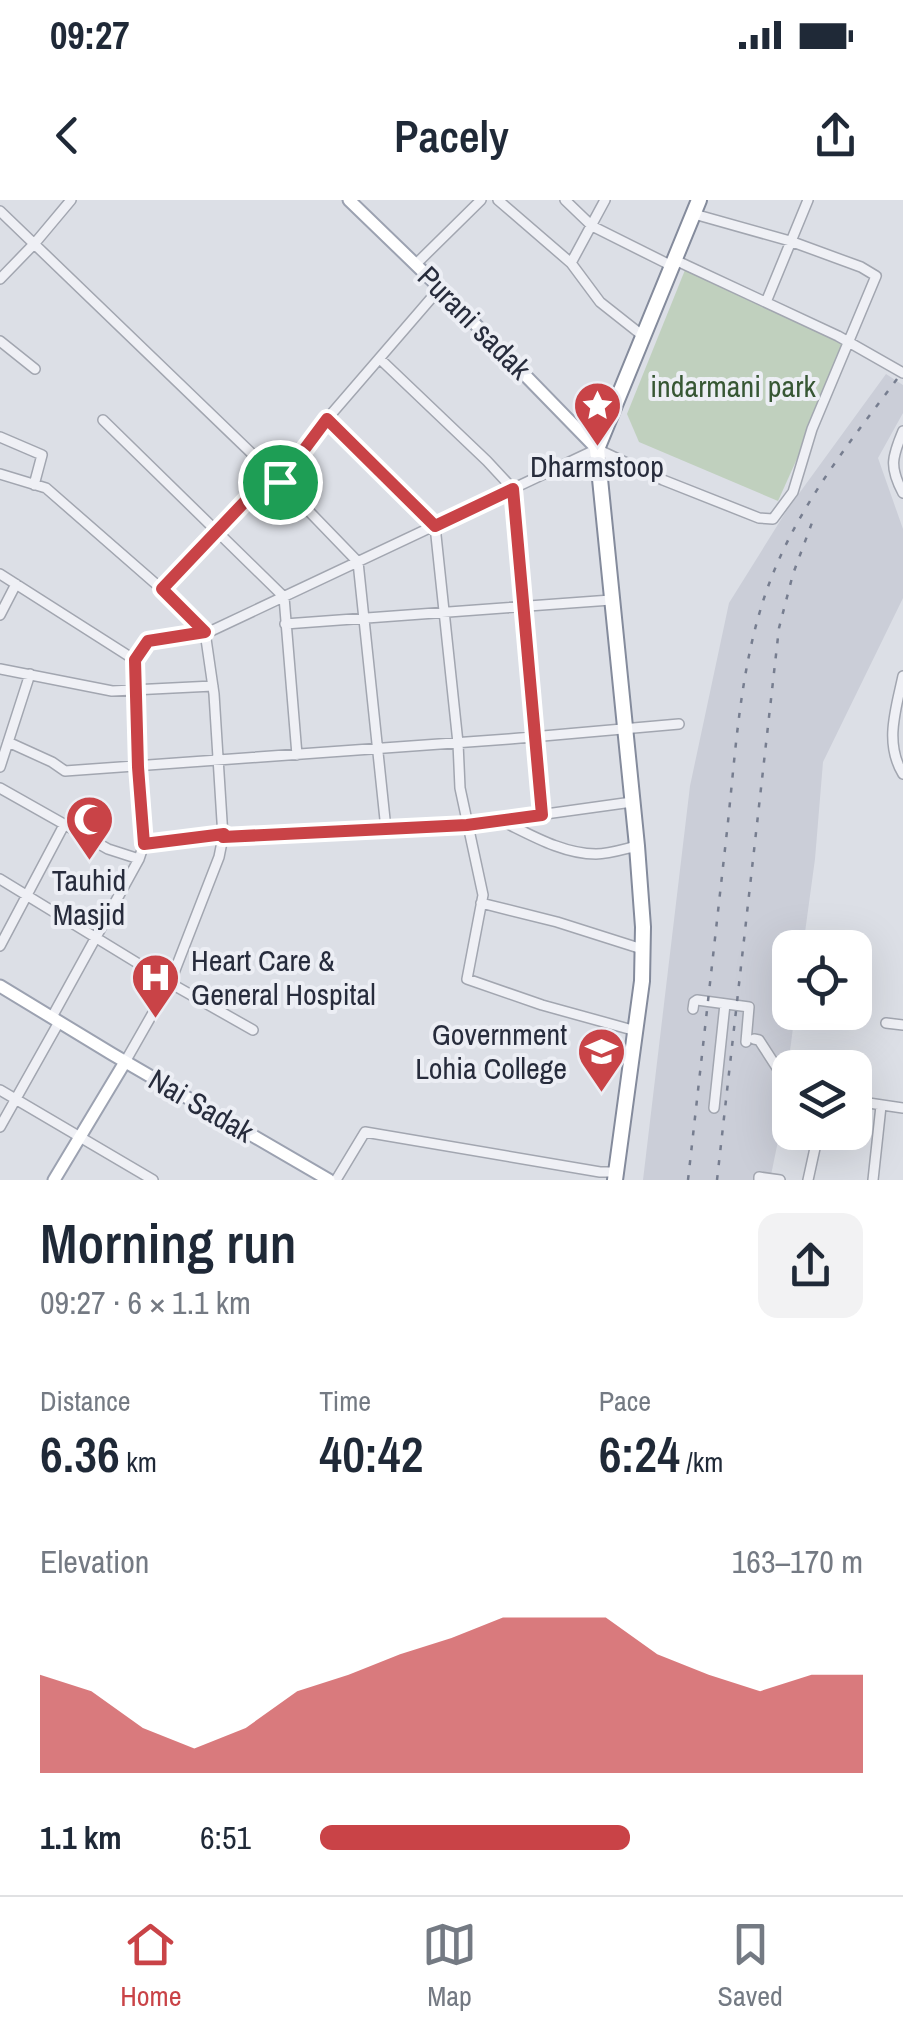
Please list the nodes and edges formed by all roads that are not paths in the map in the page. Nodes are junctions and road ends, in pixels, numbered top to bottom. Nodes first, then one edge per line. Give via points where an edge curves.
1 (71, 200) edge
2 (349, 200) edge
3 (481, 200) edge
4 (498, 200) edge
5 (565, 200) edge
6 (605, 200) edge
7 (808, 200) edge
8 (697, 207) edge
9 (0, 211) edge
10 (592, 226) junction
11 (790, 241) junction
12 (35, 243) junction
13 (571, 262) junction
14 (673, 263) junction
15 (416, 264) junction
16 (0, 280) edge
17 (440, 288) junction
18 (766, 302) junction
19 (644, 336) junction
20 (0, 341) edge
21 (848, 342) junction
22 (380, 359) junction
23 (36, 369) dead end
24 (903, 373) edge
25 (327, 419) junction
26 (103, 420) dead end
27 (902, 432) edge
28 (0, 438) edge
29 (597, 449) junction
30 (272, 473) junction
31 (0, 474) edge
32 (280, 482) junction
33 (34, 484) junction
34 (513, 489) junction
35 (903, 494) edge
36 (435, 526) junction
37 (218, 531) junction
38 (358, 562) junction
39 (0, 574) edge
40 (16, 584) junction
41 (162, 589) junction
42 (284, 596) junction
43 (611, 600) junction
44 (524, 606) junction
45 (444, 612) junction
46 (0, 615) edge
47 (363, 618) junction
48 (285, 624) junction
49 (205, 632) junction
50 (135, 660) junction
51 (0, 669) edge
52 (30, 674) junction
53 (903, 676) edge
54 (213, 686) junction
55 (136, 688) junction
56 (679, 724) dead end
57 (624, 728) junction
58 (535, 737) junction
59 (8, 742) junction
60 (458, 743) junction
61 (376, 749) junction
62 (298, 756) junction
63 (219, 762) junction
64 (0, 767) edge
65 (138, 767) junction
66 (903, 774) edge
67 (0, 788) edge
68 (632, 802) junction
69 (542, 815) junction
70 (501, 820) junction
71 (64, 825) junction
72 (467, 825) junction
73 (386, 829) junction
74 (224, 836) junction
75 (144, 844) junction
76 (637, 846) junction
77 (139, 859) junction
78 (0, 879) edge
79 (27, 894) junction
80 (481, 903) junction
81 (96, 936) junction
82 (0, 946) edge
83 (642, 949) junction
84 (170, 983) junction
85 (0, 986) edge
86 (725, 1004) junction
87 (693, 1009) dead end
88 (56, 1020) junction
89 (886, 1023) dead end
90 (903, 1025) edge
91 (253, 1030) dead end
92 (636, 1031) junction
93 (772, 1060) edge
94 (125, 1062) junction
95 (0, 1090) edge
96 (15, 1099) junction
97 (872, 1104) edge
98 (881, 1106) junction
99 (714, 1108) dead end
100 (903, 1108) edge
101 (0, 1126) edge
102 (79, 1138) junction
103 (815, 1150) edge
104 (616, 1176) edge
105 (54, 1180) edge
106 (152, 1180) edge
107 (332, 1180) edge
108 (759, 1180) edge
109 (780, 1180) edge
110 (808, 1180) edge
111 (873, 1180) edge

1 - 12 street
2 - 15 main road, Purani sadak
3 - 15 street
4 - 13 street
5 - 10 street
6 - 10 street
7 - 11 street
8 - 11 street
8 - 14 highway
9 - 12 street
10 - 13 street
10 - 14 street
11 - 18 street
11 - 21 street via 876,276
12 - 16 street
12 - 30 street
13 - 19 street via 600,302
14 - 18 street
14 - 19 highway
15 - 17 main road, Purani sadak
17 - 22 street
17 - 29 main road, Purani sadak
18 - 21 street
19 - 29 highway
20 - 23 street
21 - 24 street
21 - 29 street via 793,492 774,519
22 - 25 street
22 - 34 street
25 - 32 street
25 - 36 street
26 - 37 street
27 - 35 street via 893,458
28 - 33 street via 42,455
29 - 34 street
29 - 43 highway
30 - 32 street
30 - 37 street
31 - 33 street
32 - 38 street
33 - 41 street
34 - 36 street
34 - 44 street
36 - 38 street
36 - 45 street
37 - 41 street
37 - 42 street
38 - 42 street
38 - 47 street
39 - 40 street
40 - 46 street
40 - 50 street
41 - 49 street
42 - 48 street
42 - 49 street
43 - 44 street
43 - 57 highway
44 - 45 street
44 - 58 street
45 - 47 street
45 - 60 street
47 - 48 street
47 - 61 street
48 - 62 street
49 - 50 street via 148,641
49 - 54 street
50 - 55 street
51 - 52 street
52 - 55 street via 112,691
52 - 59 street
53 - 66 street via 892,733 892,754
54 - 55 street
54 - 63 street
55 - 65 street
56 - 57 street
57 - 58 street
57 - 68 highway
58 - 60 street
58 - 69 street
59 - 64 street
59 - 65 street via 65,771
60 - 61 street
60 - 72 street
61 - 62 street
61 - 73 street
62 - 63 street
63 - 65 street
63 - 74 street
65 - 75 street
67 - 71 street
68 - 69 street
68 - 76 highway
69 - 70 street
70 - 72 street
70 - 76 street via 574,852 600,855
71 - 77 street
71 - 79 street
72 - 73 street
72 - 80 street
73 - 74 street
74 - 75 street
74 - 84 street
75 - 77 street
76 - 83 highway
77 - 81 street
78 - 79 street
79 - 81 street
79 - 82 street
80 - 83 street
80 - 92 street via 467,978
81 - 84 street
81 - 88 street
83 - 92 highway
84 - 91 street
84 - 94 street
85 - 88 main road, Nai Sadak
86 - 87 street via 697,1000
86 - 93 street via 749,1007 750,1040 759,1040
86 - 99 street
88 - 94 main road, Nai Sadak
88 - 96 street
89 - 90 street
92 - 104 highway
94 - 102 main road
94 - 107 main road, Nai Sadak
95 - 96 street
96 - 101 street
96 - 102 street
97 - 98 street
98 - 100 street
98 - 111 street
102 - 105 main road
102 - 106 street
103 - 110 street
104 - 107 street via 365,1132
108 - 109 street

